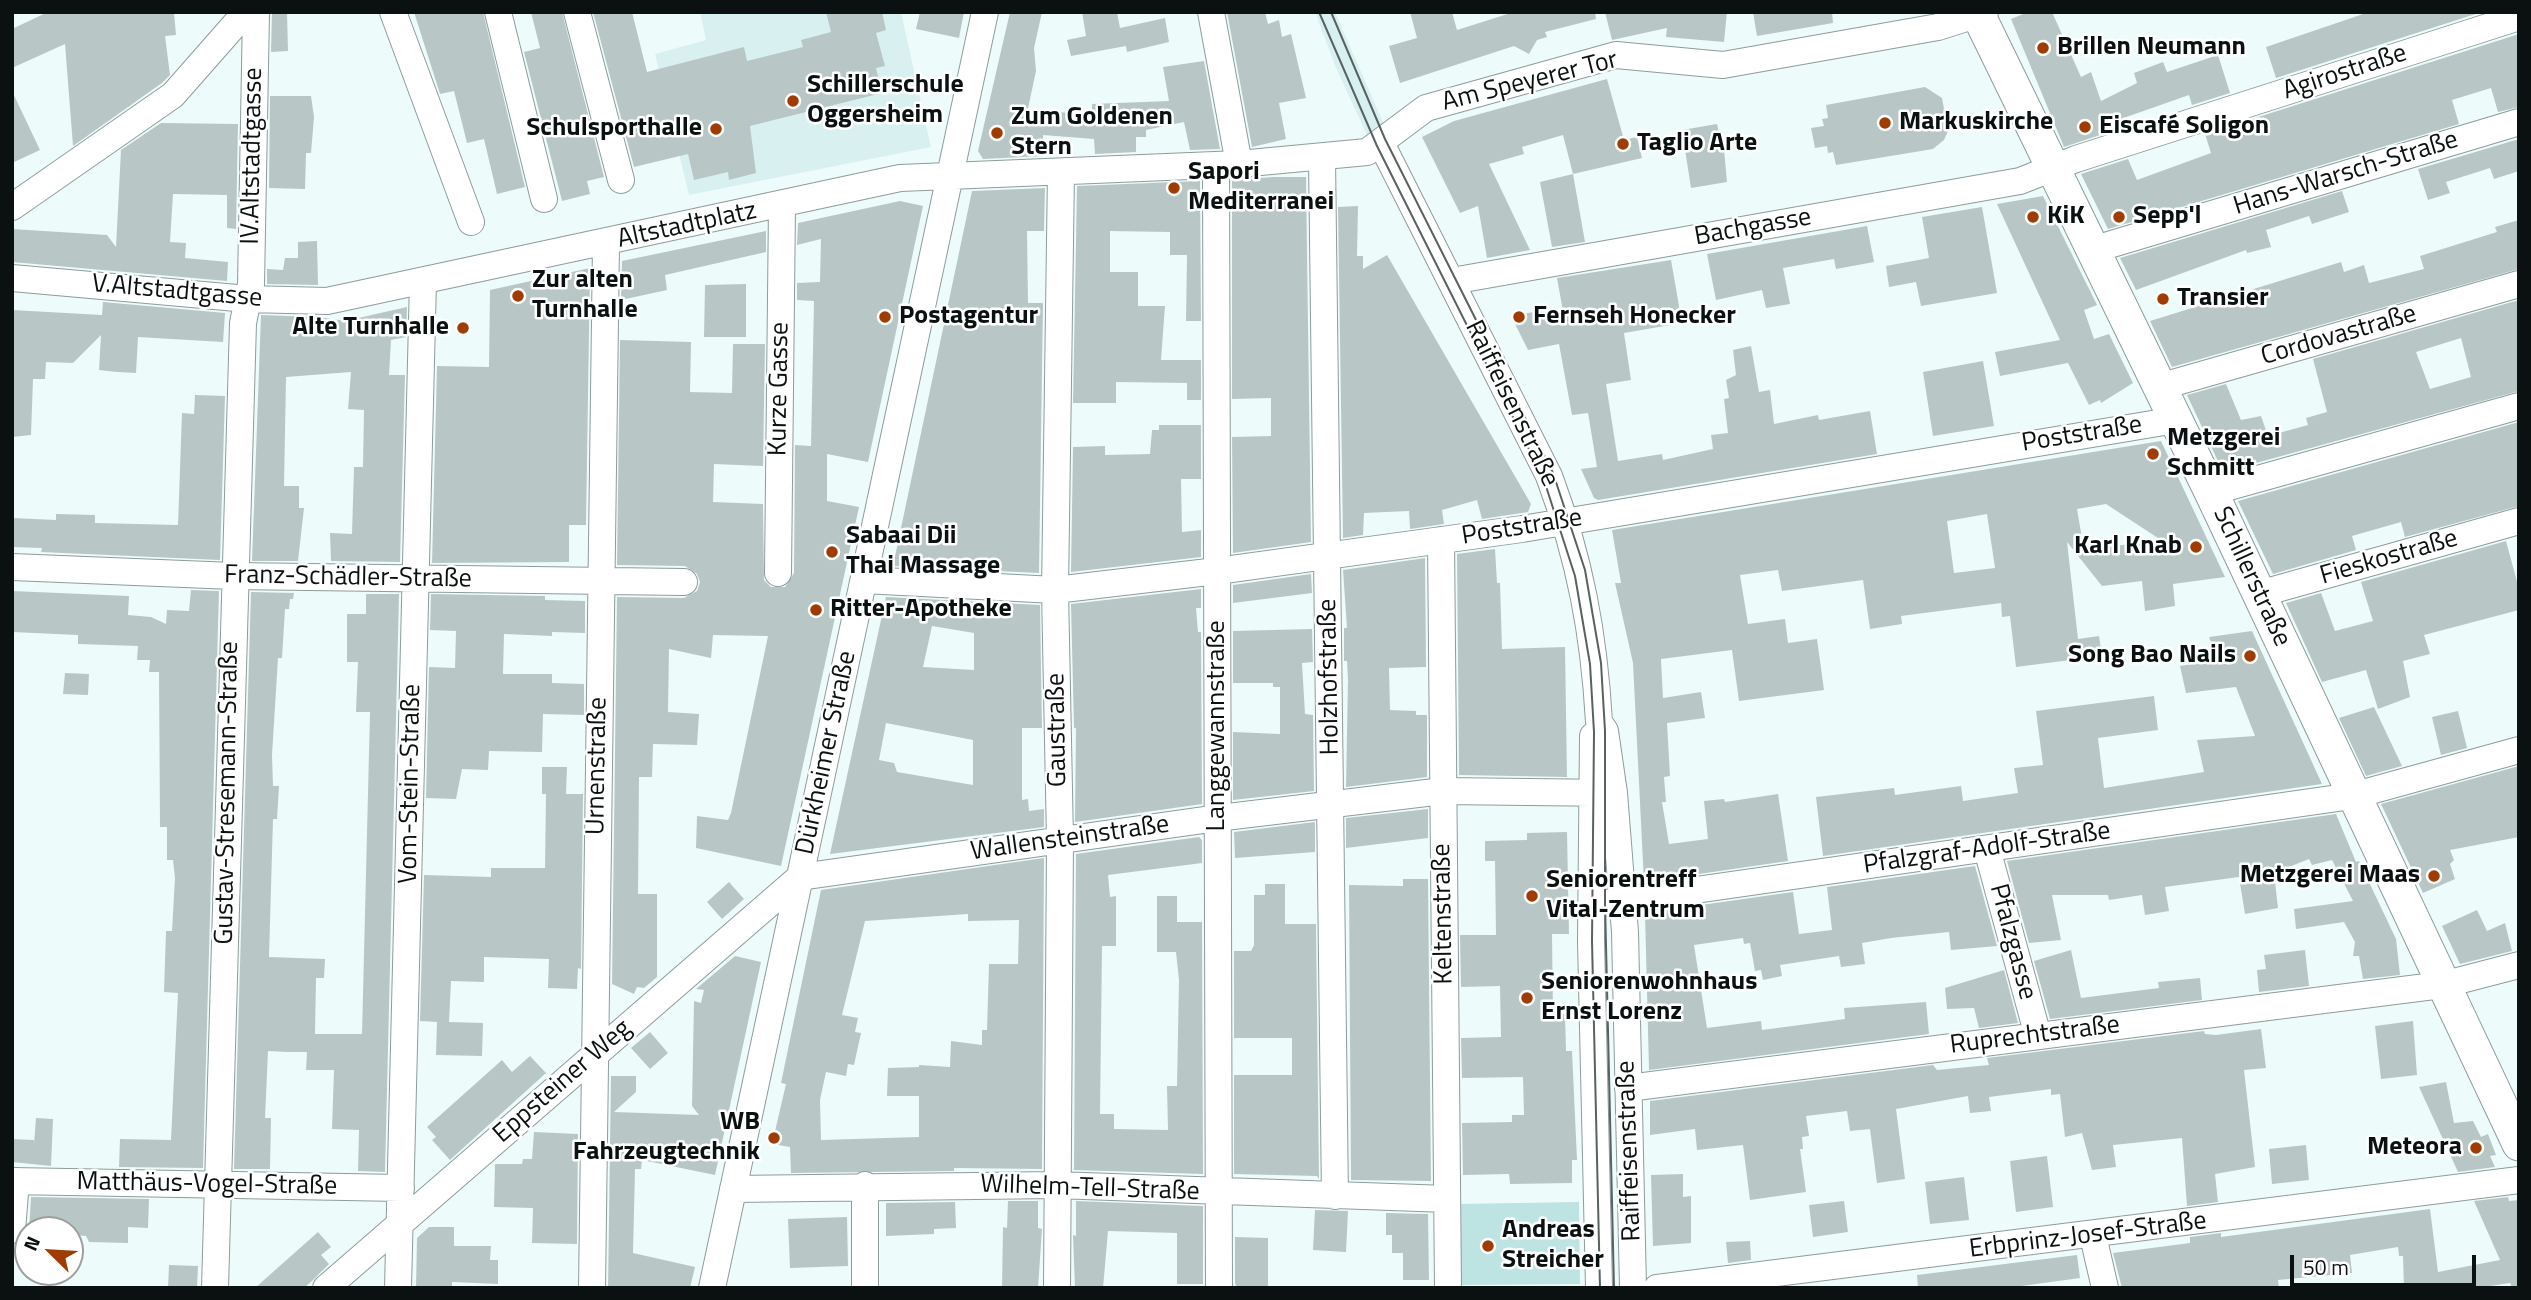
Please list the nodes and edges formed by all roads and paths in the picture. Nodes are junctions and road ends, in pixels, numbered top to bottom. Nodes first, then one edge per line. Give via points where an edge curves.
1 (246, 12) edge
2 (256, 12) edge
3 (393, 12) edge
4 (498, 12) edge
5 (577, 12) edge
6 (985, 12) edge
7 (1211, 12) edge
8 (1980, 13) edge
9 (2519, 17) edge
10 (2519, 122) edge
11 (1381, 143) junction
12 (1322, 157) junction
13 (2064, 164) junction
14 (1227, 165) junction
15 (1060, 172) junction
16 (950, 176) junction
17 (621, 180) dead end
18 (544, 200) dead end
19 (782, 205) junction
20 (12, 207) edge
21 (471, 222) dead end
22 (606, 244) junction
23 (2104, 246) junction
24 (12, 278) edge
25 (424, 281) junction
26 (1452, 281) junction
27 (2519, 284) edge
28 (248, 299) junction
29 (2169, 384) junction
30 (2519, 407) edge
31 (2176, 420) junction
32 (2211, 492) junction
33 (1566, 521) junction
34 (2519, 522) edge
35 (1441, 540) junction
36 (1328, 555) junction
37 (12, 567) edge
38 (1217, 571) junction
39 (778, 573) dead end
40 (233, 576) junction
41 (416, 580) junction
42 (864, 580) junction
43 (601, 582) junction
44 (684, 582) dead end
45 (1055, 590) junction
46 (2259, 594) junction
47 (2519, 750) edge
48 (1443, 792) junction
49 (1602, 794) junction
50 (2352, 796) junction
51 (1332, 803) junction
52 (1218, 818) junction
53 (1060, 840) junction
54 (1987, 849) junction
55 (800, 877) junction
56 (1623, 901) junction
57 (1591, 905) junction
58 (2519, 965) edge
59 (2442, 985) junction
60 (2038, 1036) junction
61 (594, 1055) junction
62 (1628, 1088) junction
63 (2519, 1144) edge
64 (2519, 1180) edge
65 (14, 1181) edge
66 (864, 1185) junction
67 (1056, 1185) junction
68 (218, 1186) junction
69 (401, 1188) junction
70 (733, 1189) junction
71 (1219, 1192) junction
72 (1335, 1196) junction
73 (1447, 1199) junction
74 (400, 1224) junction
75 (12, 1230) edge
76 (2093, 1236) junction
77 (215, 1288) edge
78 (326, 1288) edge
79 (398, 1288) edge
80 (592, 1288) edge
81 (712, 1288) edge
82 (865, 1288) edge
83 (1057, 1288) edge
84 (1219, 1288) edge
85 (1448, 1288) edge
86 (1599, 1288) edge
87 (1633, 1288) edge
88 (1657, 1288) edge
89 (2105, 1288) edge

1 - 20 street via 173,94
2 - 28 street, IV.Altstadtgasse
3 - 21 street
4 - 18 street
5 - 17 street
6 - 16 street, Dürkheimer Straße
7 - 14 street, Langgewannstraße
8 - 11 street, Am Speyerer Tor via 1938,27 1723,65 1616,55 1426,108
8 - 13 street, Schillerstraße
9 - 13 street, Agirostraße
10 - 23 street, Hans-Warsch-Straße
11 - 12 street, Am Speyerer Tor via 1367,152
11 - 26 street, Raiffeisenstraße
12 - 14 street, Am Speyerer Tor
12 - 36 street, Holzhofstraße
13 - 23 street, Schillerstraße
13 - 26 street, Bachgasse via 2020,181
14 - 15 street, Altstadtplatz
14 - 38 street, Langgewannstraße
15 - 16 street, Altstadtplatz
15 - 45 street, Gaustraße
16 - 19 street, Altstadtplatz via 900,178
16 - 42 street, Dürkheimer Straße
19 - 22 street, Altstadtplatz
19 - 39 street, Kurze Gasse
22 - 25 street, Altstadtplatz
22 - 43 street, Urnenstraße
23 - 29 street, Schillerstraße
24 - 28 street, V.Altstadtgasse
25 - 28 street, V.Altstadtgasse via 327,301
25 - 41 street, Vom-Stein-Straße
26 - 33 street, Raiffeisenstraße via 1549,476
27 - 29 street, Cordovastraße
28 - 40 street, Gustav-Stresemann-Straße via 243,323
29 - 31 street, Schillerstraße
30 - 32 street
31 - 32 street, Schillerstraße
31 - 33 street, Poststraße
32 - 46 street, Schillerstraße
33 - 35 street, Poststraße
33 - 49 street, Raiffeisenstraße via 1590,617 1599,722 1594,732
34 - 46 street, Fieskostraße
35 - 36 street, Poststraße
35 - 48 street, Keltenstraße
36 - 38 street, Poststraße
36 - 51 street, Holzhofstraße
37 - 40 street, Franz-Schädler-Straße
38 - 45 street, Poststraße
38 - 52 street, Langgewannstraße
40 - 41 street, Franz-Schädler-Straße
40 - 68 street, Gustav-Stresemann-Straße
41 - 43 street, Franz-Schädler-Straße
41 - 69 street, Vom-Stein-Straße
42 - 45 street, Poststraße
42 - 55 street, Dürkheimer Straße
43 - 44 street, Franz-Schädler-Straße
43 - 61 street, Urnenstraße
45 - 53 street, Gaustraße
46 - 50 street, Schillerstraße
47 - 50 street, Pfalzgraf-Adolf-Straße
48 - 49 street, Wallensteinstraße
48 - 51 street, Wallensteinstraße
48 - 73 street, Keltenstraße
49 - 56 street, Raiffeisenstraße
49 - 57 street, Raiffeisenstraße
50 - 54 street, Pfalzgraf-Adolf-Straße
50 - 59 street, Schillerstraße
51 - 52 street, Wallensteinstraße
51 - 72 street, Holzhofstraße
52 - 53 street, Wallensteinstraße
52 - 71 street, Langgewannstraße
53 - 55 street, Wallensteinstraße
53 - 67 street, Gaustraße
54 - 56 street, Pfalzgraf-Adolf-Straße
54 - 60 street, Pfalzgasse
55 - 61 street, Eppsteiner Weg
55 - 70 street, Dürkheimer Straße
56 - 57 street, Pfalzgraf-Adolf-Straße
56 - 62 street, Raiffeisenstraße
57 - 86 street, Raiffeisenstraße
58 - 59 street, Ruprechtstraße
59 - 60 street, Ruprechtstraße
59 - 63 street, Schillerstraße
60 - 62 street, Ruprechtstraße
61 - 74 street, Eppsteiner Weg
61 - 80 street, Urnenstraße
62 - 87 street, Raiffeisenstraße
64 - 76 street, Erbprinz-Josef-Straße
65 - 68 street, Matthäus-Vogel-Straße
65 - 75 street
66 - 67 street, Wilhelm-Tell-Straße
66 - 70 street, Wilhelm-Tell-Straße
66 - 82 street
67 - 71 street, Wilhelm-Tell-Straße
67 - 83 street, Gaustraße
68 - 69 street, Matthäus-Vogel-Straße
68 - 77 street, Gustav-Stresemann-Straße
69 - 74 street, Vom-Stein-Straße
70 - 81 street, Dürkheimer Straße
71 - 72 street, Wilhelm-Tell-Straße
71 - 84 street, Langgewannstraße
72 - 73 street, Wilhelm-Tell-Straße
73 - 85 street, Keltenstraße
74 - 78 street, Eppsteiner Weg
74 - 79 street, Vom-Stein-Straße
76 - 88 street, Erbprinz-Josef-Straße
76 - 89 street

